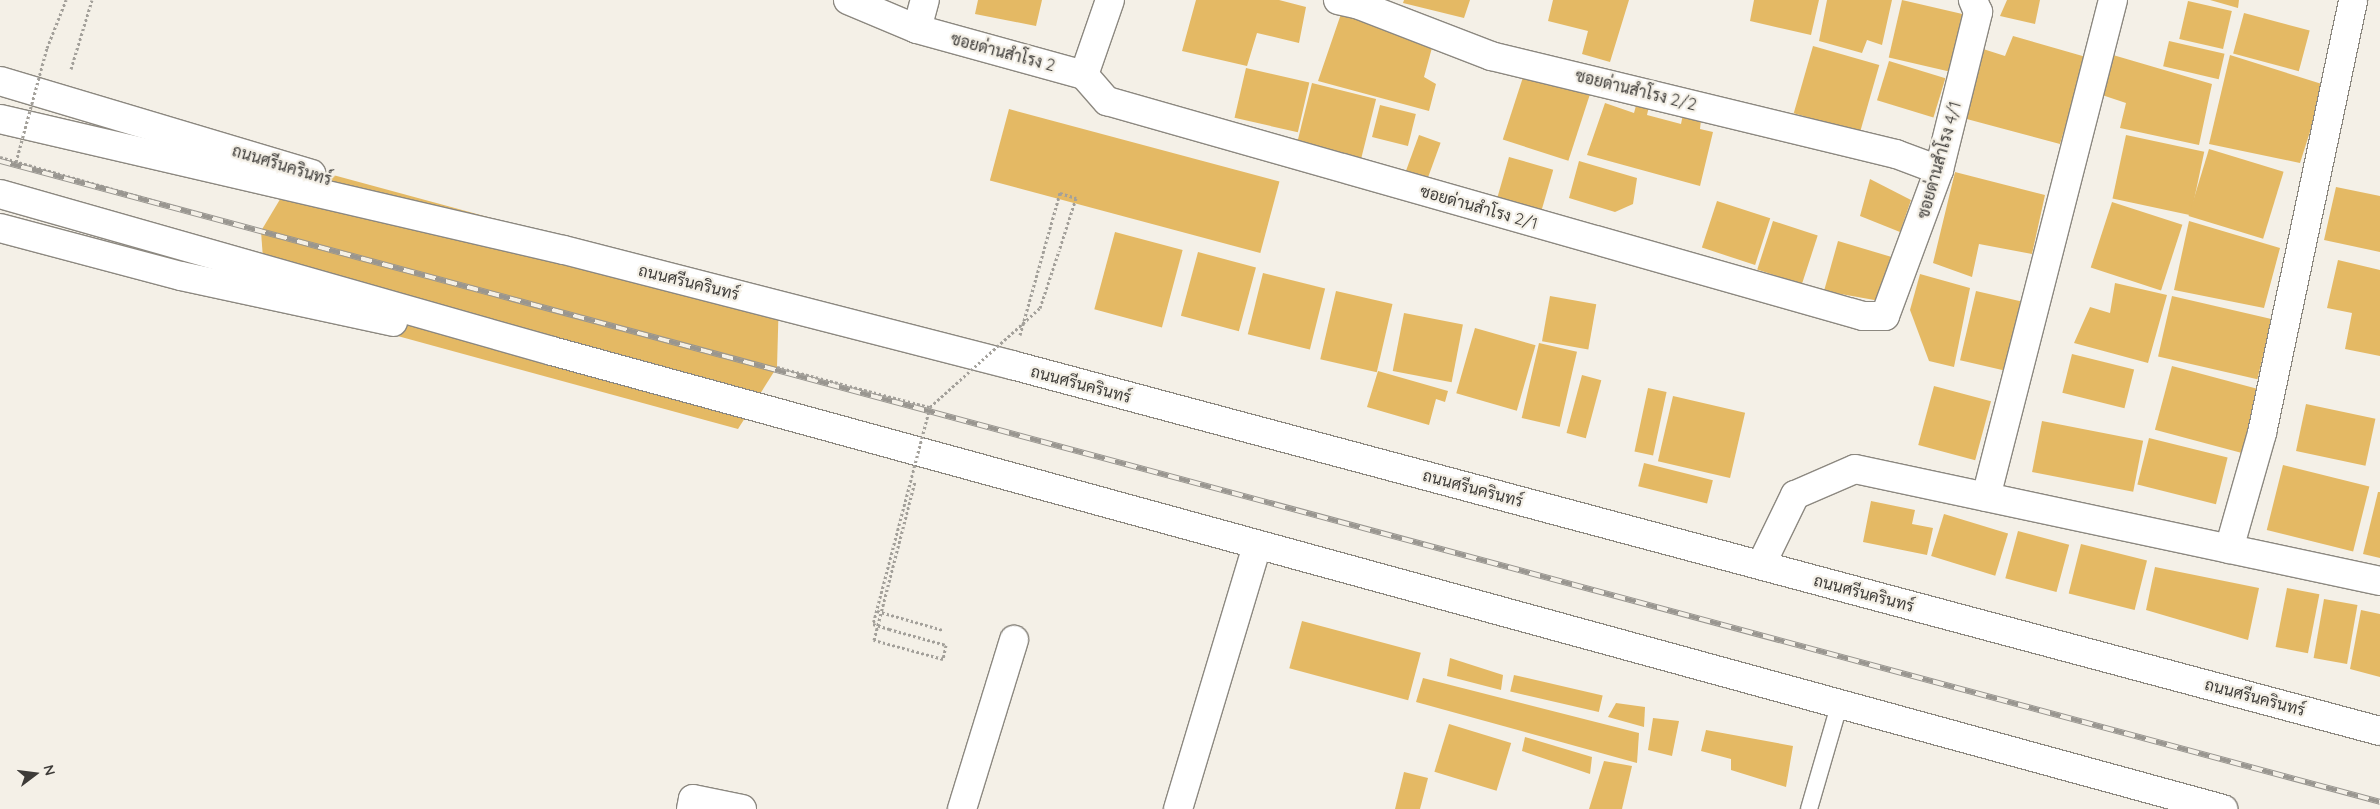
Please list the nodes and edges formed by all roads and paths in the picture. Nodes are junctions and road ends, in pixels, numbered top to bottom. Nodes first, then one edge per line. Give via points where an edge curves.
1 (66, 0) edge
2 (92, 0) edge
3 (848, 0) edge
4 (925, 0) edge
5 (1110, 0) edge
6 (1338, 0) edge
7 (1973, 0) edge
8 (2113, 0) edge
9 (2353, 0) edge
10 (918, 29) junction
11 (1084, 75) junction
12 (0, 81) edge
13 (61, 100) junction
14 (0, 120) edge
15 (0, 157) edge
16 (16, 162) junction
17 (1939, 170) junction
18 (0, 194) edge
19 (0, 228) edge
20 (261, 231) dead end
21 (564, 250) junction
22 (1885, 316) joint
23 (552, 351) junction
24 (1012, 365) junction
25 (777, 367) dead end
26 (930, 407) junction
27 (923, 453) junction
28 (1986, 497) junction
29 (1257, 545) junction
30 (2229, 549) junction
31 (1761, 565) junction
32 (2380, 581) edge
33 (877, 611) junction
34 (942, 630) dead end
35 (1014, 640) dead end
36 (1839, 706) junction
37 (2380, 731) edge
38 (2218, 808) edge
39 (691, 809) edge
40 (742, 809) edge
41 (962, 809) edge
42 (1178, 809) edge
43 (1810, 809) edge

1 - 16 path, bridge via 48,48
2 - 13 path
3 - 10 main road, ซอยด่านสำโรง 2
4 - 10 main road
5 - 11 main road
6 - 17 main road, ซอยด่านสำโรง 2/2 via 1359,5 1491,56 1886,152
7 - 17 main road, ซอยด่านสำโรง 4/1 via 1978,12
8 - 28 main road
9 - 30 main road via 2262,433
10 - 11 main road, ซอยด่านสำโรง 2
11 - 22 main road, ซอยด่านสำโรง 2/1 via 1107,101 1863,316
12 - 13 main road, ถนนศรีนครินทร์
13 - 21 main road, ถนนศรีนครินทร์
14 - 21 main road, ถนนศรีนครินทร์
15 - 16 path
16 - 20 path
17 - 22 main road, ซอยด่านสำโรง 4/1
18 - 23 main road
19 - 23 main road via 298,304
21 - 24 main road, ถนนศรีนครินทร์
23 - 27 main road
24 - 26 path, bridge via 1058,203 1060,193 1076,198 1040,308
24 - 31 main road, ถนนศรีนครินทร์
25 - 26 path, bridge
26 - 33 path, bridge
27 - 29 main road
27 - 33 path, bridge via 874,640 943,659 946,645 889,629 873,624
28 - 30 main road
28 - 31 main road via 1855,469 1795,494
29 - 36 main road
29 - 42 main road
30 - 32 main road
31 - 37 main road, ถนนศรีนครินทร์
33 - 34 path, bridge
35 - 41 main road
36 - 38 main road
36 - 43 lane
39 - 40 main road via 693,799

